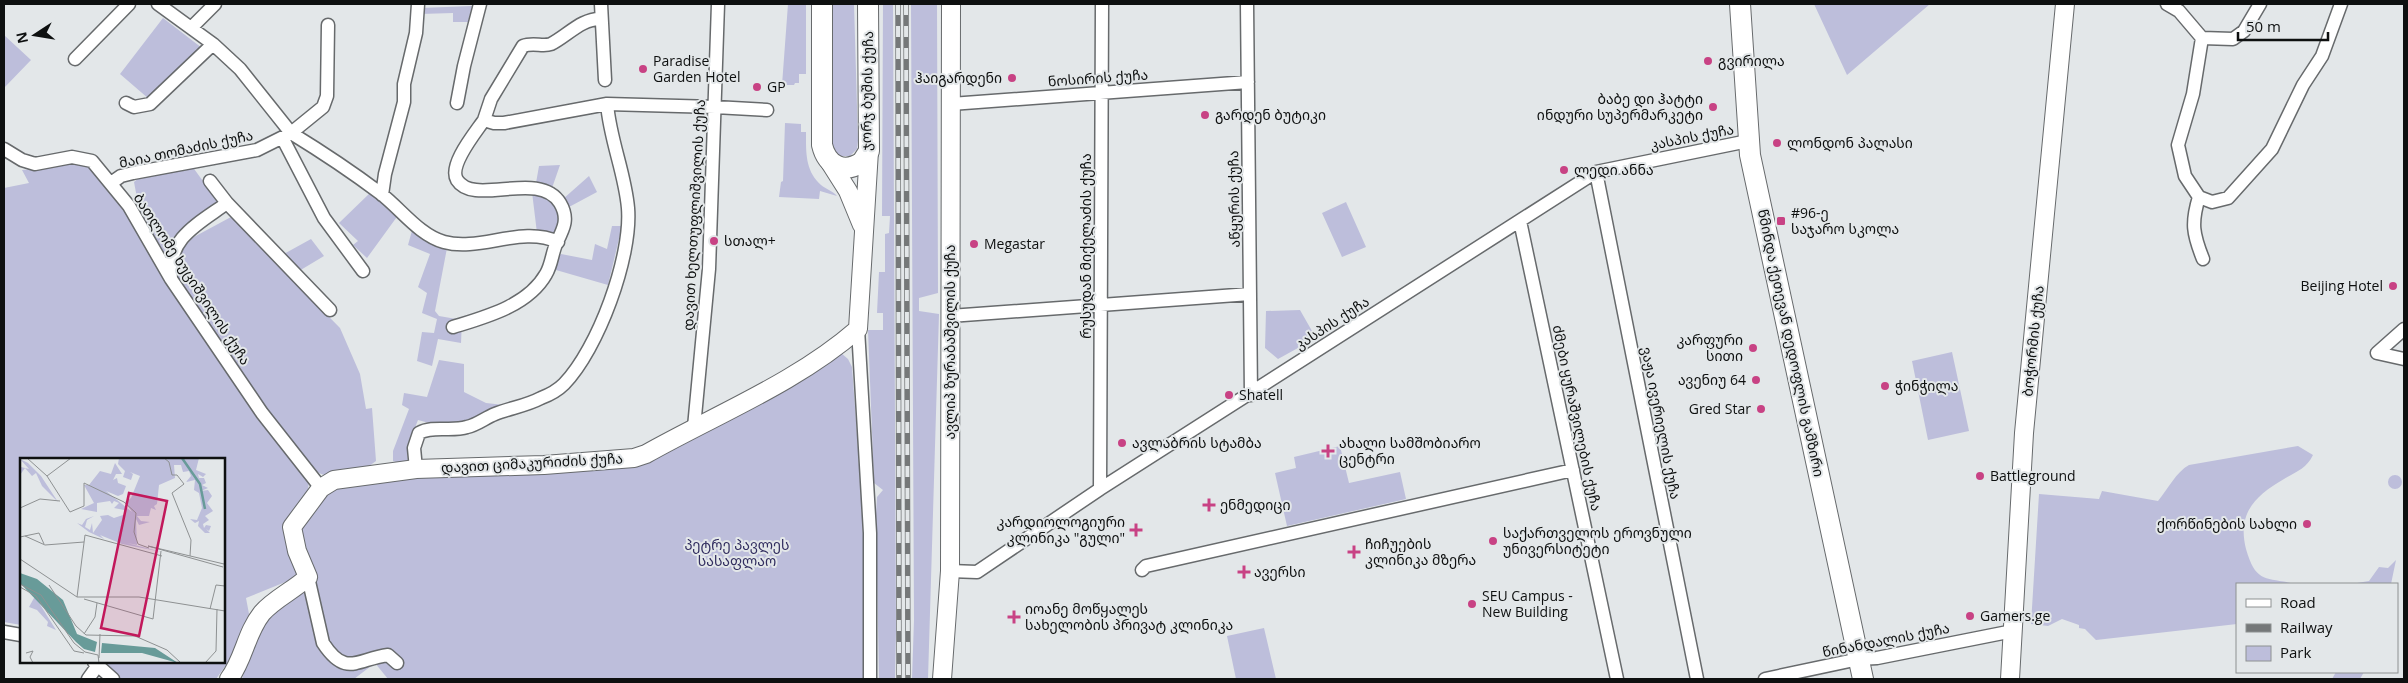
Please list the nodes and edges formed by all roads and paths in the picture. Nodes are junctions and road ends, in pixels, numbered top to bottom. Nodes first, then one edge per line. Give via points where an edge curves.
1 (129, 4) edge
2 (158, 4) edge
3 (215, 4) edge
4 (418, 4) edge
5 (480, 4) edge
6 (602, 4) edge
7 (718, 4) edge
8 (822, 4) edge
9 (868, 4) edge
10 (951, 4) edge
11 (1102, 4) edge
12 (1247, 4) edge
13 (1740, 4) edge
14 (2065, 4) edge
15 (2167, 4) edge
16 (2260, 4) edge
17 (2341, 4) edge
18 (601, 19) junction
19 (328, 25) dead end
20 (191, 28) junction
21 (2202, 38) junction
22 (213, 44) junction
23 (76, 59) dead end
24 (605, 80) dead end
25 (1248, 82) junction
26 (1102, 93) junction
27 (126, 103) dead end
28 (457, 103) dead end
29 (607, 104) junction
30 (951, 104) junction
31 (715, 107) junction
32 (767, 110) dead end
33 (484, 120) junction
34 (287, 136) junction
35 (1748, 142) junction
36 (4, 149) edge
37 (869, 151) junction
38 (829, 161) junction
39 (1596, 172) junction
40 (210, 181) dead end
41 (111, 183) junction
42 (382, 195) junction
43 (2199, 198) junction
44 (227, 203) junction
45 (1520, 221) junction
46 (862, 226) junction
47 (558, 242) junction
48 (2203, 259) dead end
49 (363, 271) dead end
50 (171, 279) junction
51 (1250, 294) junction
52 (1101, 305) junction
53 (330, 310) dead end
54 (950, 316) junction
55 (453, 327) dead end
56 (858, 329) junction
57 (2404, 329) edge
58 (2404, 359) edge
59 (1251, 395) junction
60 (694, 428) junction
61 (416, 469) junction
62 (1573, 470) junction
63 (321, 488) junction
64 (1100, 489) junction
65 (1142, 570) dead end
66 (950, 571) junction
67 (308, 577) junction
68 (2013, 631) junction
69 (4, 632) edge
70 (20, 635) edge
71 (1859, 659) junction
72 (96, 663) edge
73 (398, 663) dead end
74 (88, 679) edge
75 (113, 679) edge
76 (228, 679) edge
77 (870, 679) edge
78 (942, 679) edge
79 (1617, 679) edge
80 (1697, 679) edge
81 (1765, 679) edge
82 (1863, 679) edge
83 (2010, 679) edge

1 - 23 street
2 - 20 street
3 - 20 street
4 - 42 street via 416,33 404,84 404,102
5 - 28 street
6 - 18 street
7 - 31 street, დავით ხელთუფლიშვილის ქუჩა
8 - 38 main road via 822,138
9 - 37 main road, ჯორჯ ბუშის ქუჩა
10 - 30 street, ავლიპ ზურაბაშვილის ქუჩა
11 - 26 street, რუსუდან მიქელაძის ქუჩა
12 - 25 street, აწყურის ქუჩა
13 - 35 main road, წმინდა ქეთევან დედოფლის გამზირი
14 - 68 street, ბოჭორმის ქუჩა via 2024,433
15 - 21 street via 2179,11
16 - 21 street via 2244,32 2234,39
17 - 43 street via 2322,56 2303,85 2272,150 2228,198 2212,202
18 - 24 street
18 - 33 street via 587,21 547,45 530,43 524,46 491,99
19 - 34 street, მაია თომაძის ქუჩა via 328,96 324,107
20 - 22 street
21 - 43 street via 2193,94 2178,146 2184,176
22 - 27 street via 150,104 134,107
22 - 34 street via 240,69
25 - 26 street, ნოსირის ქუჩა
25 - 51 street, აწყურის ქუჩა
26 - 30 street, ნოსირის ქუჩა
26 - 52 street, რუსუდან მიქელაძის ქუჩა
29 - 31 street
29 - 33 street via 504,123
29 - 61 street via 609,128 626,187 628,235 620,271 592,341 563,385 542,398 468,427 419,433 414,448
30 - 54 street, ავლიპ ზურაბაშვილის ქუჩა
31 - 32 street
31 - 60 street, დავით ხელთუფლიშვილის ქუჩა via 709,269
33 - 47 street via 462,152 455,173 457,179 473,190 527,188 548,192 560,203 563,212 564,233
34 - 41 street, მაია თომაძის ქუჩა via 257,150 133,173 120,176
34 - 42 street
34 - 49 street via 324,218
35 - 39 street, კასპის ქუჩა
35 - 71 main road, წმინდა ქეთევან დედოფლის გამზირი
36 - 41 street, ბათლომე ხუციშვილის ქუჩა via 35,164 72,157 92,161
37 - 38 main road, ჯორჯ ბუშის ქუჩა via 862,162 851,168 841,168
37 - 46 street via 868,195
38 - 46 street via 852,200
39 - 45 street, კასპის ქუჩა
39 - 80 street, ვაჟა ივერიელის ქუჩა
40 - 44 street
41 - 50 street, ბათლომე ხუციშვილის ქუჩა via 129,206
42 - 47 street via 430,237 444,242 543,237
43 - 48 street via 2193,217 2194,238
44 - 50 street via 180,240 172,253
44 - 53 street
45 - 59 street, კასპის ქუჩა
45 - 62 street, ძმები ყურაშვილების ქუჩა
46 - 56 street
47 - 55 street via 548,271 533,291 487,316
50 - 63 street, ბათლომე ხუციშვილის ქუჩა via 262,413
51 - 52 street
51 - 59 street, აწყურის ქუჩა
52 - 54 street
52 - 64 street, რუსუდან მიქელაძის ქუჩა
54 - 66 street, ავლიპ ზურაბაშვილის ქუჩა
56 - 60 street, დავით ციმაკურიძის ქუჩა via 802,371
56 - 77 street via 870,533
57 - 58 street via 2377,353
59 - 64 street, კასპის ქუჩა
60 - 61 street, დავით ციმაკურიძის ქუჩა via 634,458 544,466
61 - 63 street, დავით ციმაკურიძის ქუჩა via 334,480
62 - 65 street via 1146,566
62 - 79 street, ძმები ყურაშვილების ქუჩა
63 - 67 street via 292,528
64 - 66 street, კასპის ქუჩა via 977,572
66 - 78 street, ავლიპ ზურაბაშვილის ქუჩა
67 - 73 street via 323,643 332,655 345,663 358,664 388,655
67 - 76 street via 262,613 239,666
68 - 71 street, წინანდალის ქუჩა
68 - 83 street, ბოჭორმის ქუჩა
69 - 70 street
71 - 81 street, წინანდალის ქუჩა
71 - 82 main road, წმინდა ქეთევან დედოფლის გამზირი
72 - 74 street
72 - 75 street

